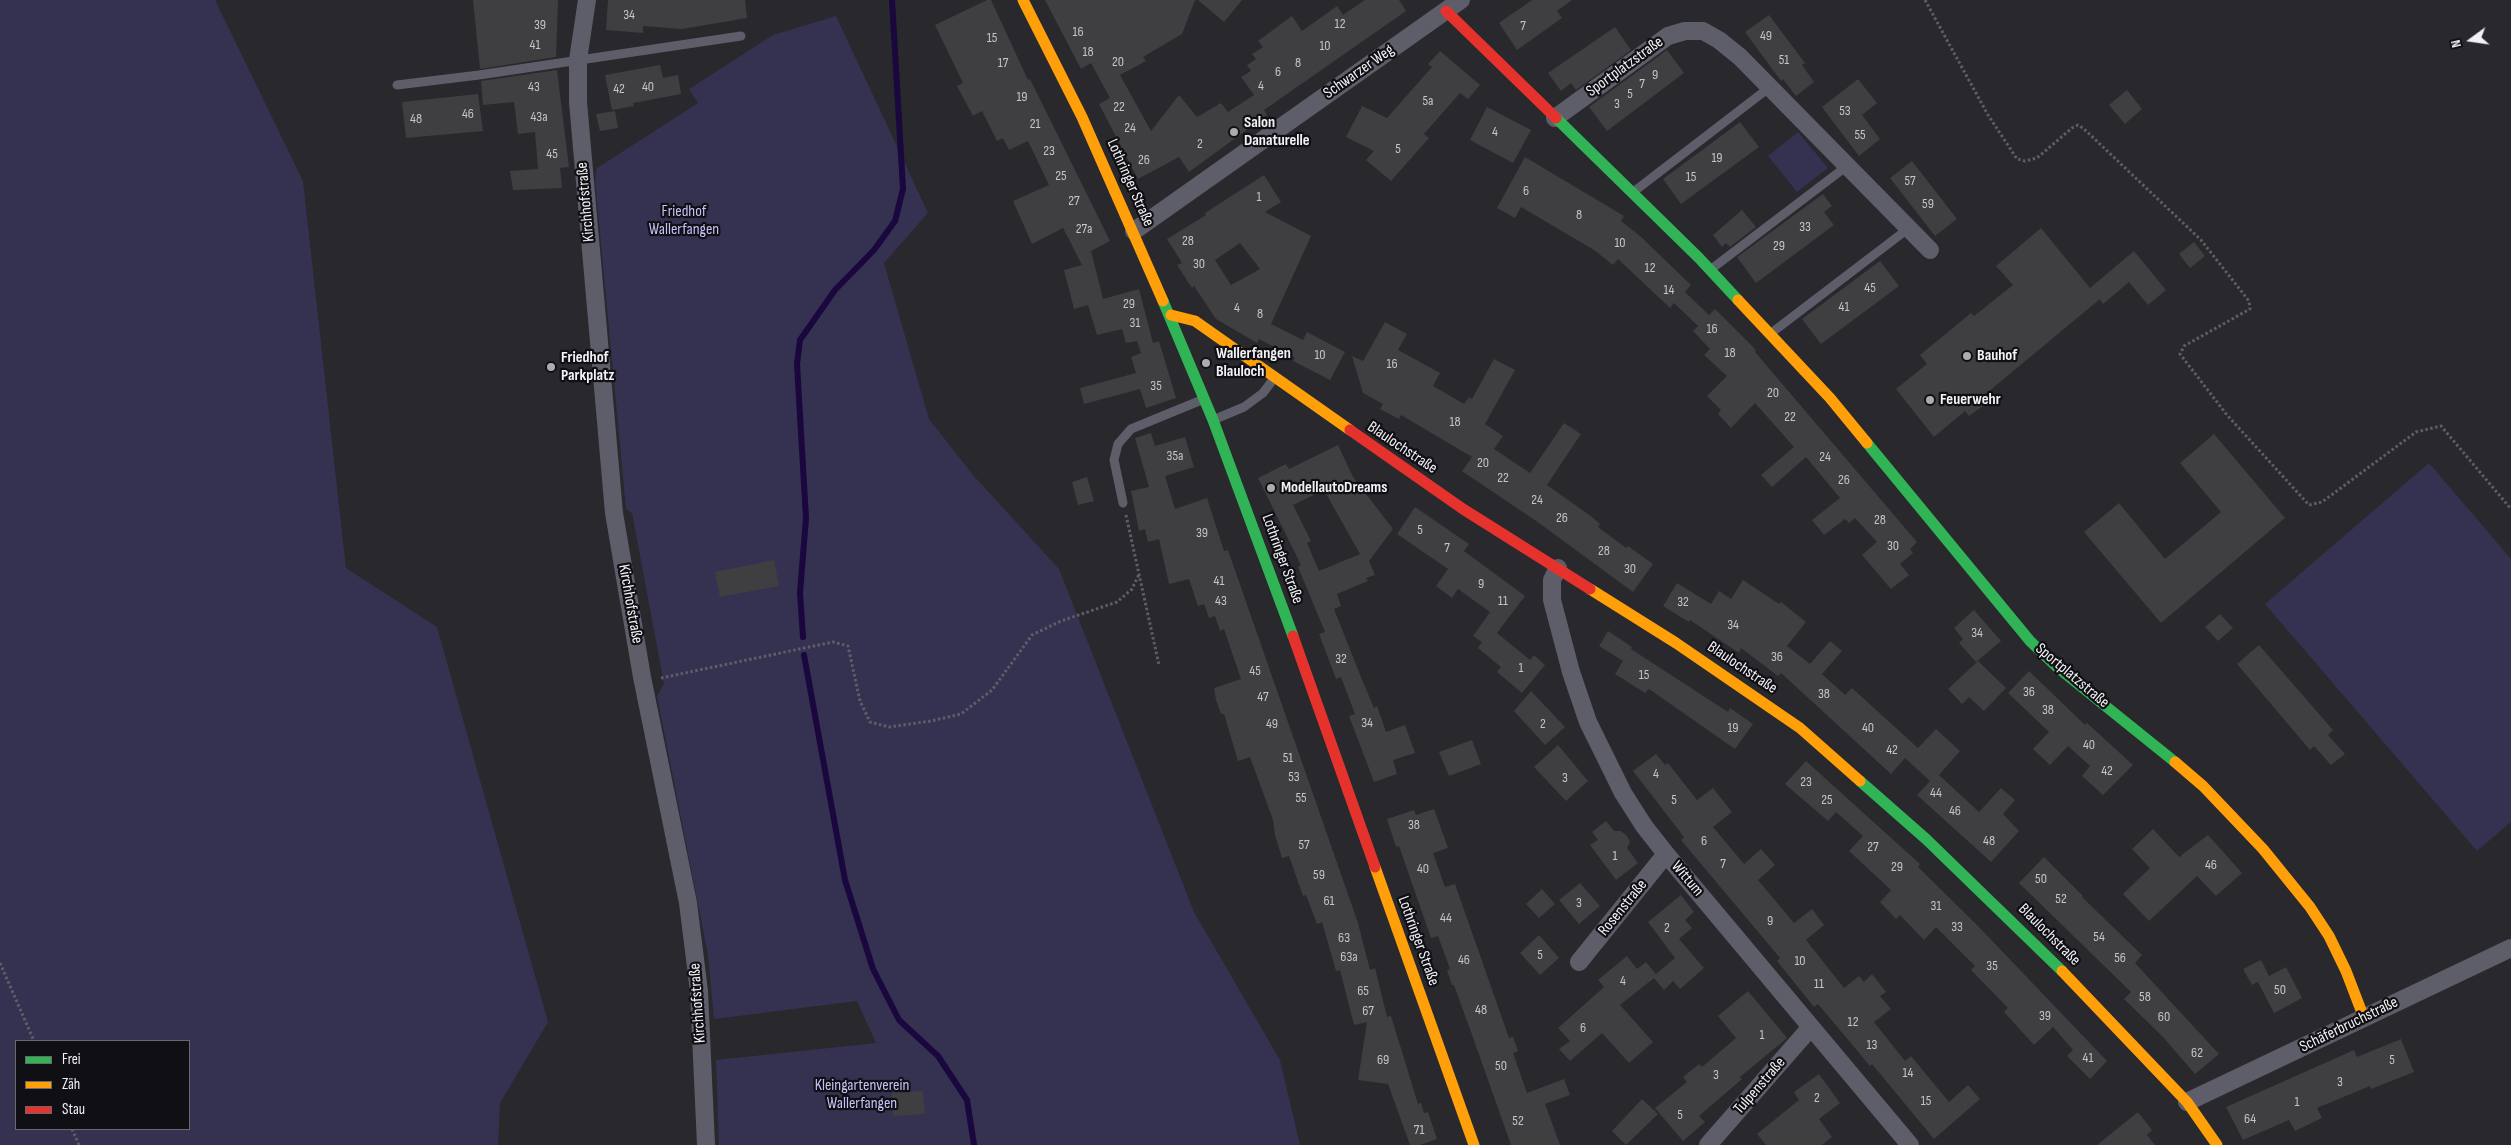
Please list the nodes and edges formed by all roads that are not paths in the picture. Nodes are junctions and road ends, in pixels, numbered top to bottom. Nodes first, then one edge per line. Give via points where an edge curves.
1 (587, 0) edge
2 (1023, 0) edge
3 (1461, 0) edge
4 (1446, 11) junction
5 (741, 36) dead end
6 (578, 60) junction
7 (397, 84) dead end
8 (1770, 87) junction
9 (1555, 118) junction
10 (1847, 166) junction
11 (1632, 193) junction
12 (1909, 228) junction
13 (1134, 231) junction
14 (1930, 250) dead end
15 (1710, 271) junction
16 (1171, 315) junction
17 (1770, 334) junction
18 (1275, 377) junction
19 (1205, 399) junction
20 (1213, 420) junction
21 (1123, 502) road end
22 (1558, 568) junction
23 (1666, 854) junction
24 (2511, 948) edge
25 (1579, 962) dead end
26 (2364, 1018) junction
27 (1811, 1028) junction
28 (2187, 1102) junction
29 (706, 1145) edge
30 (1474, 1145) edge
31 (1708, 1145) edge
32 (1910, 1145) edge
33 (2217, 1145) edge

1 - 6 street, Kirchhofstraße
2 - 13 street, Lothringer Straße via 1082,117
3 - 4 street, Schwarzer Weg
4 - 9 street, Sportplatzstraße
4 - 13 street, Schwarzer Weg
5 - 6 lane
6 - 7 lane
6 - 29 street, Kirchhofstraße via 586,208 614,513 690,922 700,991
8 - 9 street, Sportplatzstraße via 1719,40 1703,31 1685,32 1668,36 1651,47
8 - 10 street, Sportplatzstraße
8 - 11 lane
9 - 11 street, Sportplatzstraße
10 - 12 street, Sportplatzstraße
10 - 15 lane
11 - 15 street, Sportplatzstraße
12 - 14 street, Sportplatzstraße
12 - 17 lane
13 - 16 street, Lothringer Straße
15 - 17 street, Sportplatzstraße
16 - 18 street, Blaulochstraße via 1195,321
16 - 19 street, Lothringer Straße
17 - 26 street, Sportplatzstraße via 1848,420 2030,641 2203,786 2263,849 2329,936
18 - 20 lane via 1263,393 1244,407
18 - 22 street, Blaulochstraße via 1463,509
19 - 20 street, Lothringer Straße
19 - 21 lane via 1131,429 1118,444 1114,460
20 - 30 street, Lothringer Straße
22 - 23 street, Wittum via 1552,580 1552,600 1570,672 1588,722 1623,793
22 - 28 street, Blaulochstraße via 1742,686 1800,728 1852,772 2030,939
23 - 25 street, Rosenstraße
23 - 27 street, Wittum
24 - 26 street, Schäferbruchstraße
26 - 28 street, Schäferbruchstraße
27 - 31 street, Tulpenstraße
27 - 32 street, Wittum
28 - 33 street, Blaulochstraße

